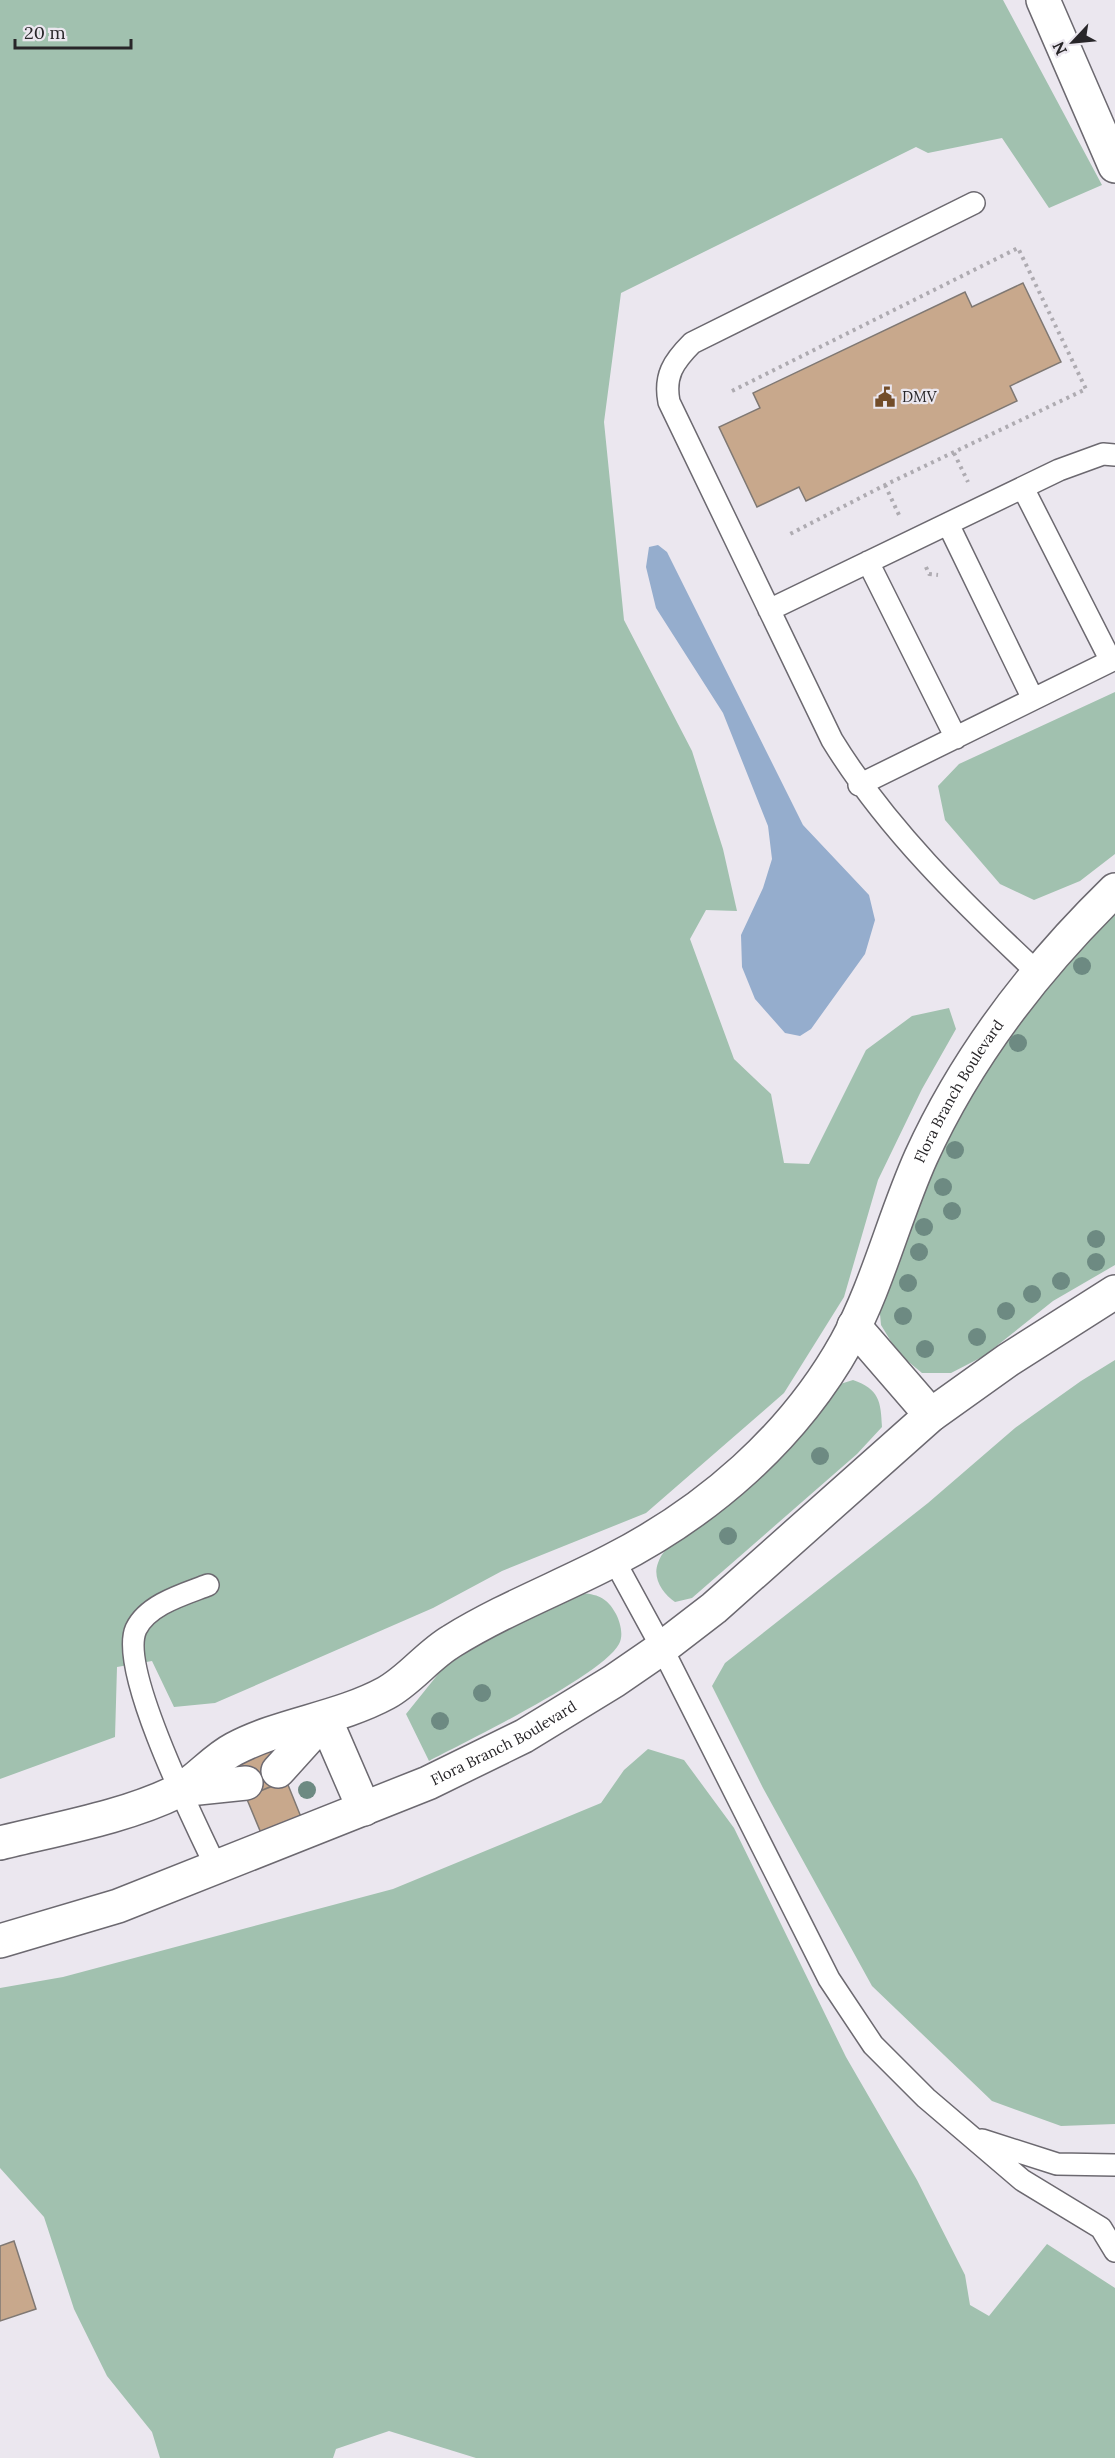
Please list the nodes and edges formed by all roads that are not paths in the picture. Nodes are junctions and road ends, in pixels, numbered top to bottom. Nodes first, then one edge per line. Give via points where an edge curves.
1 (1043, 0) edge
2 (1059, 34) junction
3 (1115, 108) edge
4 (1115, 166) edge
5 (974, 203) dead end
6 (1115, 455) edge
7 (1023, 488) junction
8 (948, 524) junction
9 (868, 562) junction
10 (770, 610) junction
11 (1113, 660) edge
12 (1034, 699) junction
13 (956, 738) junction
14 (859, 785) junction
15 (1115, 890) edge
16 (1037, 972) junction
17 (1115, 1292) edge
18 (854, 1326) junction
19 (931, 1415) junction
20 (614, 1560) junction
21 (208, 1585) dead end
22 (662, 1648) junction
23 (325, 1719) junction
24 (278, 1771) dead end
25 (246, 1783) dead end
26 (179, 1790) junction
27 (364, 1809) junction
28 (0, 1843) edge
29 (216, 1868) junction
30 (0, 1941) edge
31 (975, 2138) junction
32 (1115, 2165) edge
33 (1115, 2251) edge

1 - 2 street
2 - 3 street
2 - 4 street
5 - 10 lane via 692,343 669,372 669,402
6 - 7 lane via 1103,454
7 - 8 lane
7 - 11 lane
8 - 9 lane
8 - 12 lane
9 - 10 lane
9 - 13 lane
10 - 14 lane via 832,740
11 - 12 lane
12 - 13 lane
13 - 14 lane
14 - 16 lane via 982,921
15 - 16 street, Flora Branch Boulevard
16 - 18 street, Flora Branch Boulevard via 962,1077 921,1157
17 - 19 street, Flora Branch Boulevard
18 - 19 street
18 - 20 street, Flora Branch Boulevard via 808,1399 760,1456 707,1502
19 - 22 street, Flora Branch Boulevard via 714,1608
20 - 22 lane
20 - 23 street, Flora Branch Boulevard via 450,1642 388,1692
21 - 26 lane via 147,1614 136,1629 131,1649 137,1680
22 - 27 street, Flora Branch Boulevard via 524,1736
22 - 31 lane via 829,1978 873,2045 926,2098
23 - 24 street
23 - 26 street, Flora Branch Boulevard via 232,1750
23 - 27 street
25 - 26 street
26 - 28 street, Flora Branch Boulevard via 110,1816
26 - 29 lane
27 - 29 street, Flora Branch Boulevard
29 - 30 street, Flora Branch Boulevard via 118,1906
31 - 32 lane via 1057,2164
31 - 33 lane via 1022,2180 1101,2228

